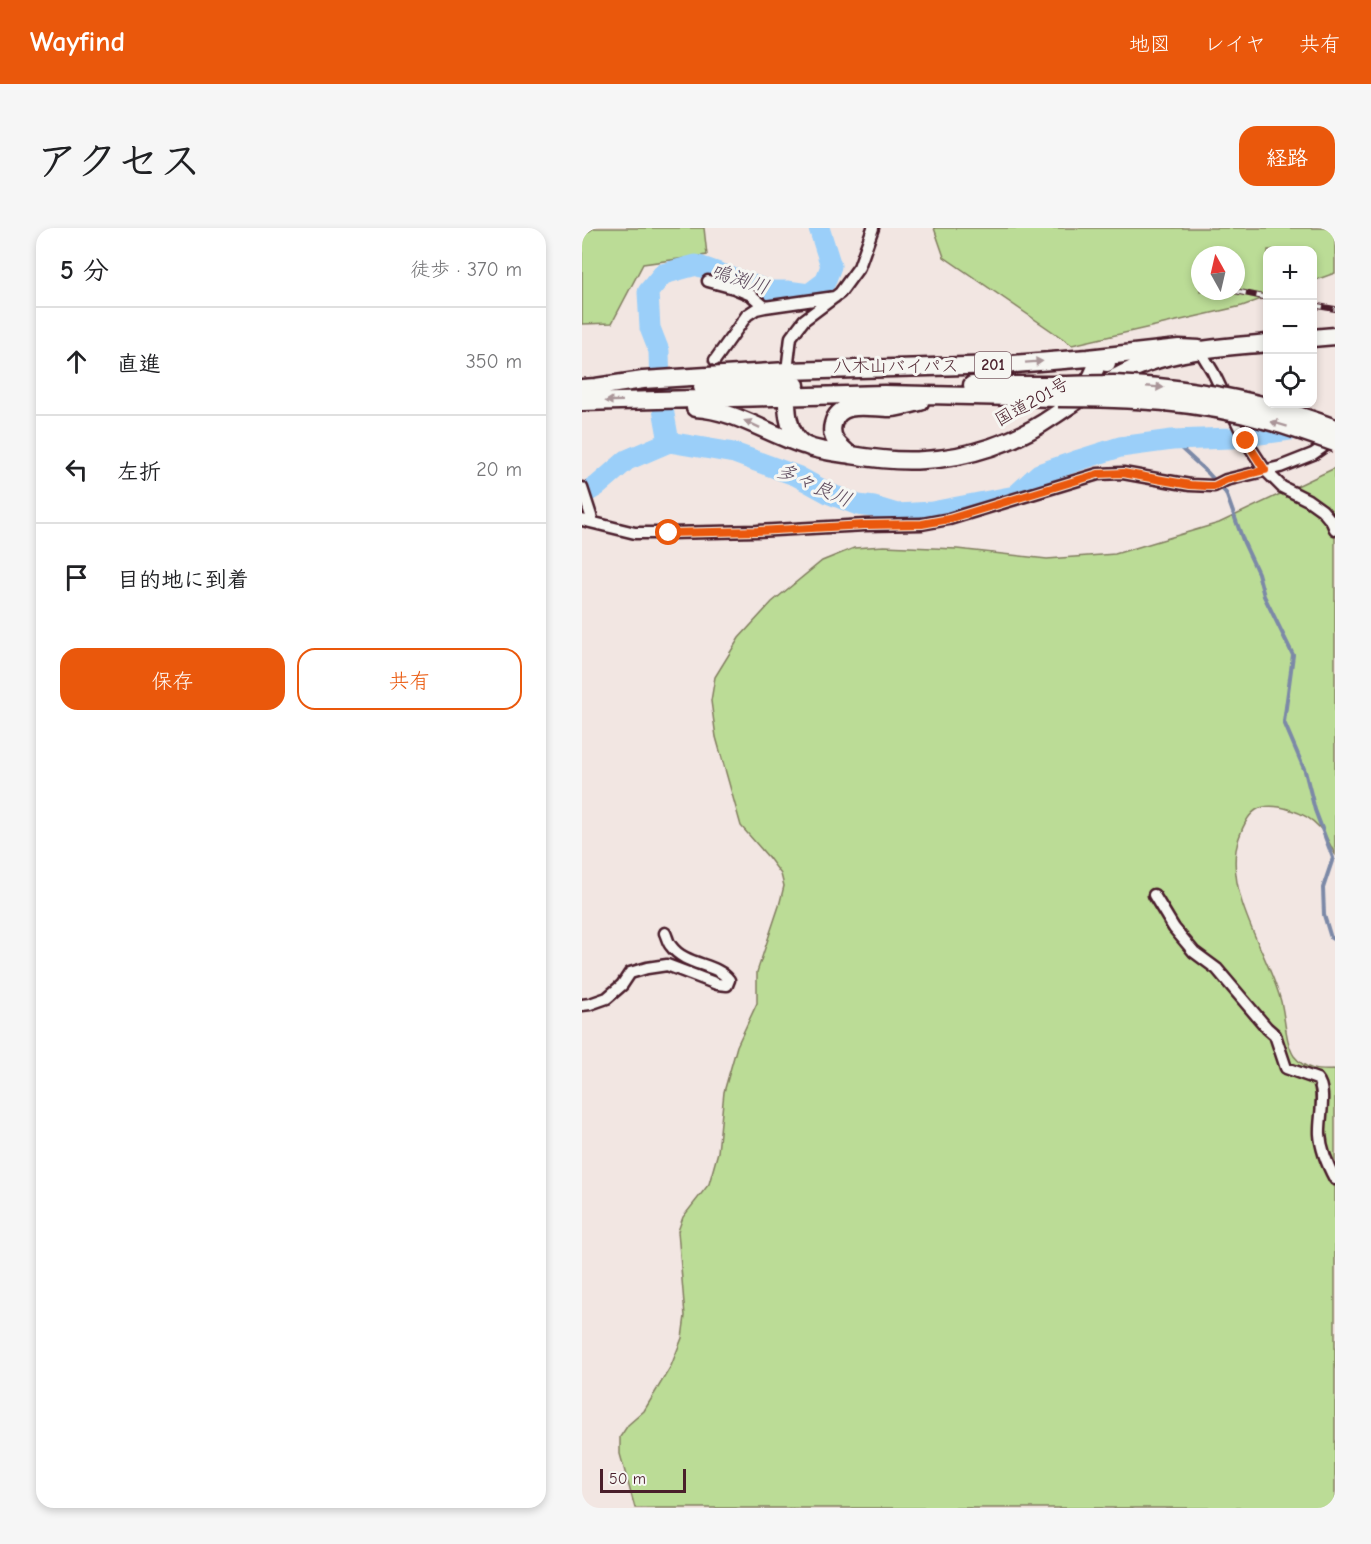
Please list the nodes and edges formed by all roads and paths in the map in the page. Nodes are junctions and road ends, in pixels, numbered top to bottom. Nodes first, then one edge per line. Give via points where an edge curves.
1 (873, 228) edge
2 (708, 281) dead end
3 (836, 297) junction
4 (765, 307) junction
5 (1335, 336) edge
6 (1317, 338) edge
7 (1263, 343) edge
8 (1199, 349) junction
9 (1100, 357) junction
10 (716, 360) dead end
11 (1111, 380) junction
12 (787, 385) junction
13 (589, 388) edge
14 (644, 389) junction
15 (669, 389) junction
16 (948, 396) junction
17 (1060, 396) junction
18 (582, 402) edge
19 (1335, 428) edge
20 (1335, 441) edge
21 (806, 446) junction
22 (850, 455) junction
23 (1265, 470) junction
24 (582, 488) edge
25 (588, 521) edge
26 (1335, 529) edge
27 (1154, 895) dead end
28 (665, 933) dead end
29 (582, 1005) edge
30 (1335, 1179) edge

1 - 3 street via 859,267
2 - 4 street via 751,295
3 - 4 street
3 - 12 street via 804,320 791,337
4 - 10 street via 747,315
5 - 6 highway
7 - 8 highway, 国道201号 / 201
8 - 9 highway, 国道201号 / 201
8 - 11 highway, 国道201号 / 201 via 1148,363
8 - 23 street
9 - 11 highway via 1112,371
12 -> 9 highway, 国道201号 / 201
9 - 17 highway via 1087,384
11 - 17 highway, 国道201号 / 201
12 - 15 highway, 八木山バイパス / 201
12 - 15 highway, 国道201号 / 201
12 - 16 highway, 八木山バイパス / 201
12 - 17 highway, 八木山バイパス / 201
12 - 21 highway via 789,424
13 - 14 highway, 201
14 - 15 highway, 国道201号 / 201
14 -> 18 highway, 国道201号 / 201
21 -> 15 highway, 国道201号 / 201 via 728,414 681,408
16 - 17 highway, 八木山バイパス / 201
16 - 22 highway via 893,408 846,408 838,413 832,433
17 -> 19 highway, 八木山バイパス / 201, bridge via 1113,384 1156,387 1268,406
20 -> 17 highway, 八木山バイパス / 201, bridge via 1263,419 1193,406
17 - 22 highway, 国道201号 / 201 via 1051,418 986,448 925,460
20 - 23 street via 1313,454
21 - 22 highway, 国道201号 / 201
23 - 25 street via 1214,486 1123,473 1098,474 922,524 635,533
23 - 26 street via 1282,488 1322,510
24 - 25 street via 589,506
27 - 30 street via 1194,952 1217,969 1275,1035 1286,1068 1321,1083 1320,1135
28 - 29 street via 672,948 684,958 725,974 727,985 667,965 630,973 607,998

